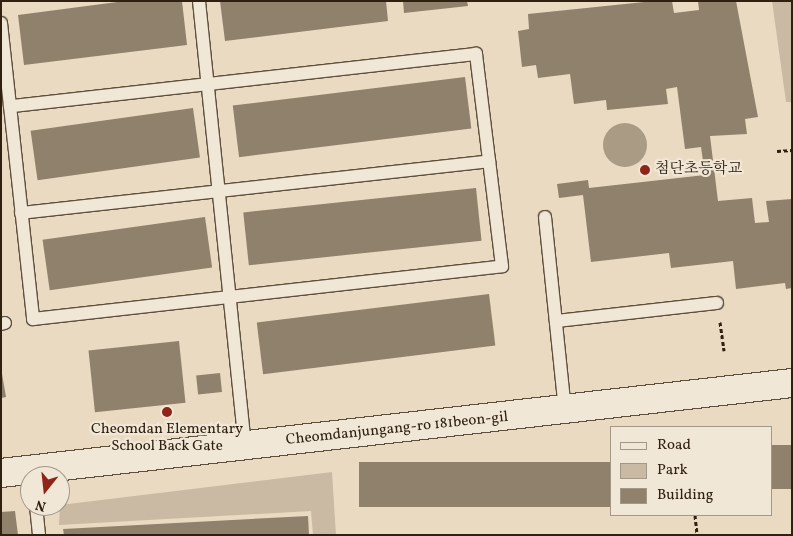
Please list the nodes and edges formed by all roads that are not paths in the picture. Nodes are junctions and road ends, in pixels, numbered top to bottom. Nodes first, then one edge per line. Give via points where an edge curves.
1 (199, 1) edge
2 (1, 23) edge
3 (208, 84) junction
4 (10, 106) junction
5 (489, 161) junction
6 (218, 191) junction
7 (22, 213) junction
8 (545, 217) dead end
9 (230, 297) junction
10 (717, 303) road end
11 (556, 321) junction
12 (792, 383) edge
13 (565, 410) junction
14 (245, 446) junction
15 (70, 468) edge
16 (1, 473) edge
17 (20, 473) edge
18 (37, 516) edge
19 (39, 535) edge

1 - 3 lane
2 - 4 lane
3 - 4 lane
3 - 5 lane via 476,54
3 - 6 lane
4 - 7 lane
5 - 6 lane
5 - 9 lane via 502,266
6 - 7 lane
6 - 9 lane
7 - 9 lane via 32,319
8 - 11 lane
9 - 14 lane
10 - 11 lane
11 - 13 lane
12 - 13 street, Cheomdanjungang-ro 181beon-gil
13 - 14 street, Cheomdanjungang-ro 181beon-gil
14 - 15 street, Cheomdanjungang-ro 181beon-gil
16 - 17 street, Cheomdanjungang-ro 181beon-gil
18 - 19 lane

